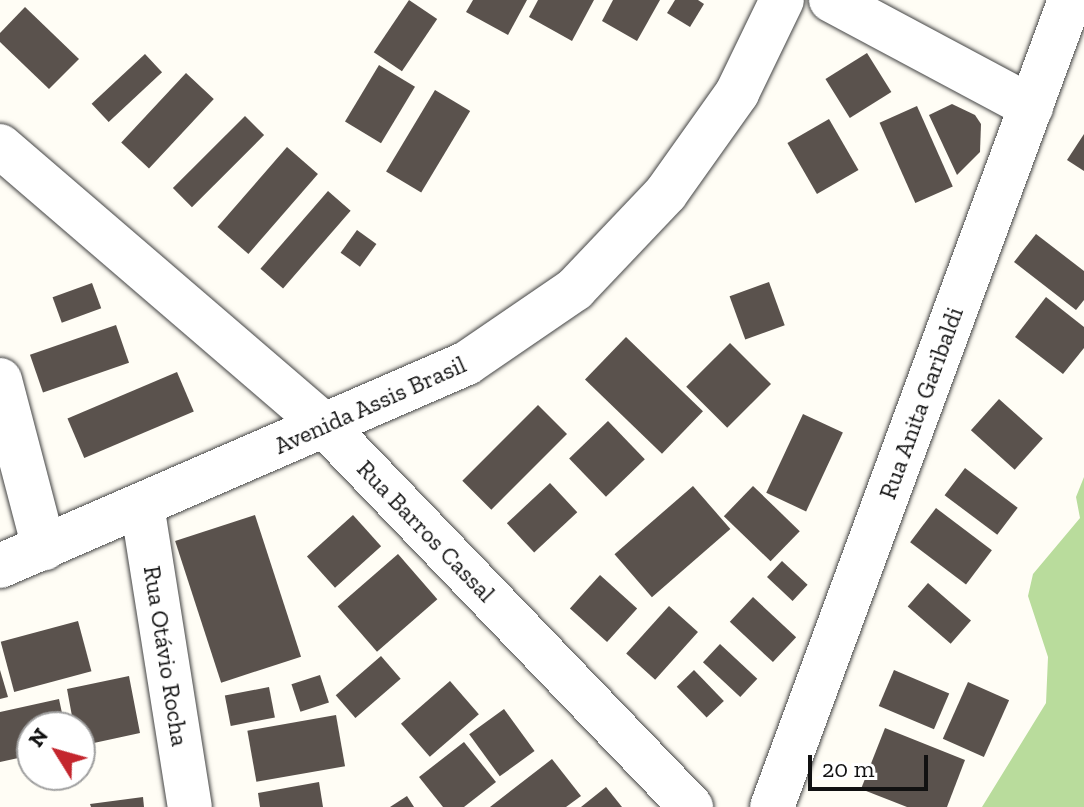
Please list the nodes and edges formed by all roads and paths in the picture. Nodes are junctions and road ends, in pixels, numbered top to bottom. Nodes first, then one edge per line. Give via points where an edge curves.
1 (782, 0) edge
2 (831, 0) edge
3 (1070, 0) edge
4 (1031, 107) junction
5 (0, 146) edge
6 (0, 380) edge
7 (324, 425) junction
8 (142, 505) junction
9 (44, 548) junction
10 (0, 566) edge
11 (190, 807) edge
12 (691, 807) edge
13 (772, 807) edge

1 - 7 street, Avenida Assis Brasil via 737,93 666,193 575,289 467,363
2 - 4 street
3 - 4 street, Rua Anita Garibaldi
4 - 13 street, Rua Anita Garibaldi
5 - 7 street, Rua Barros Cassal
6 - 9 street
7 - 8 street, Avenida Assis Brasil
7 - 12 street, Rua Barros Cassal
8 - 9 street, Avenida Assis Brasil
8 - 11 street, Rua Otávio Rocha
9 - 10 street, Avenida Assis Brasil

